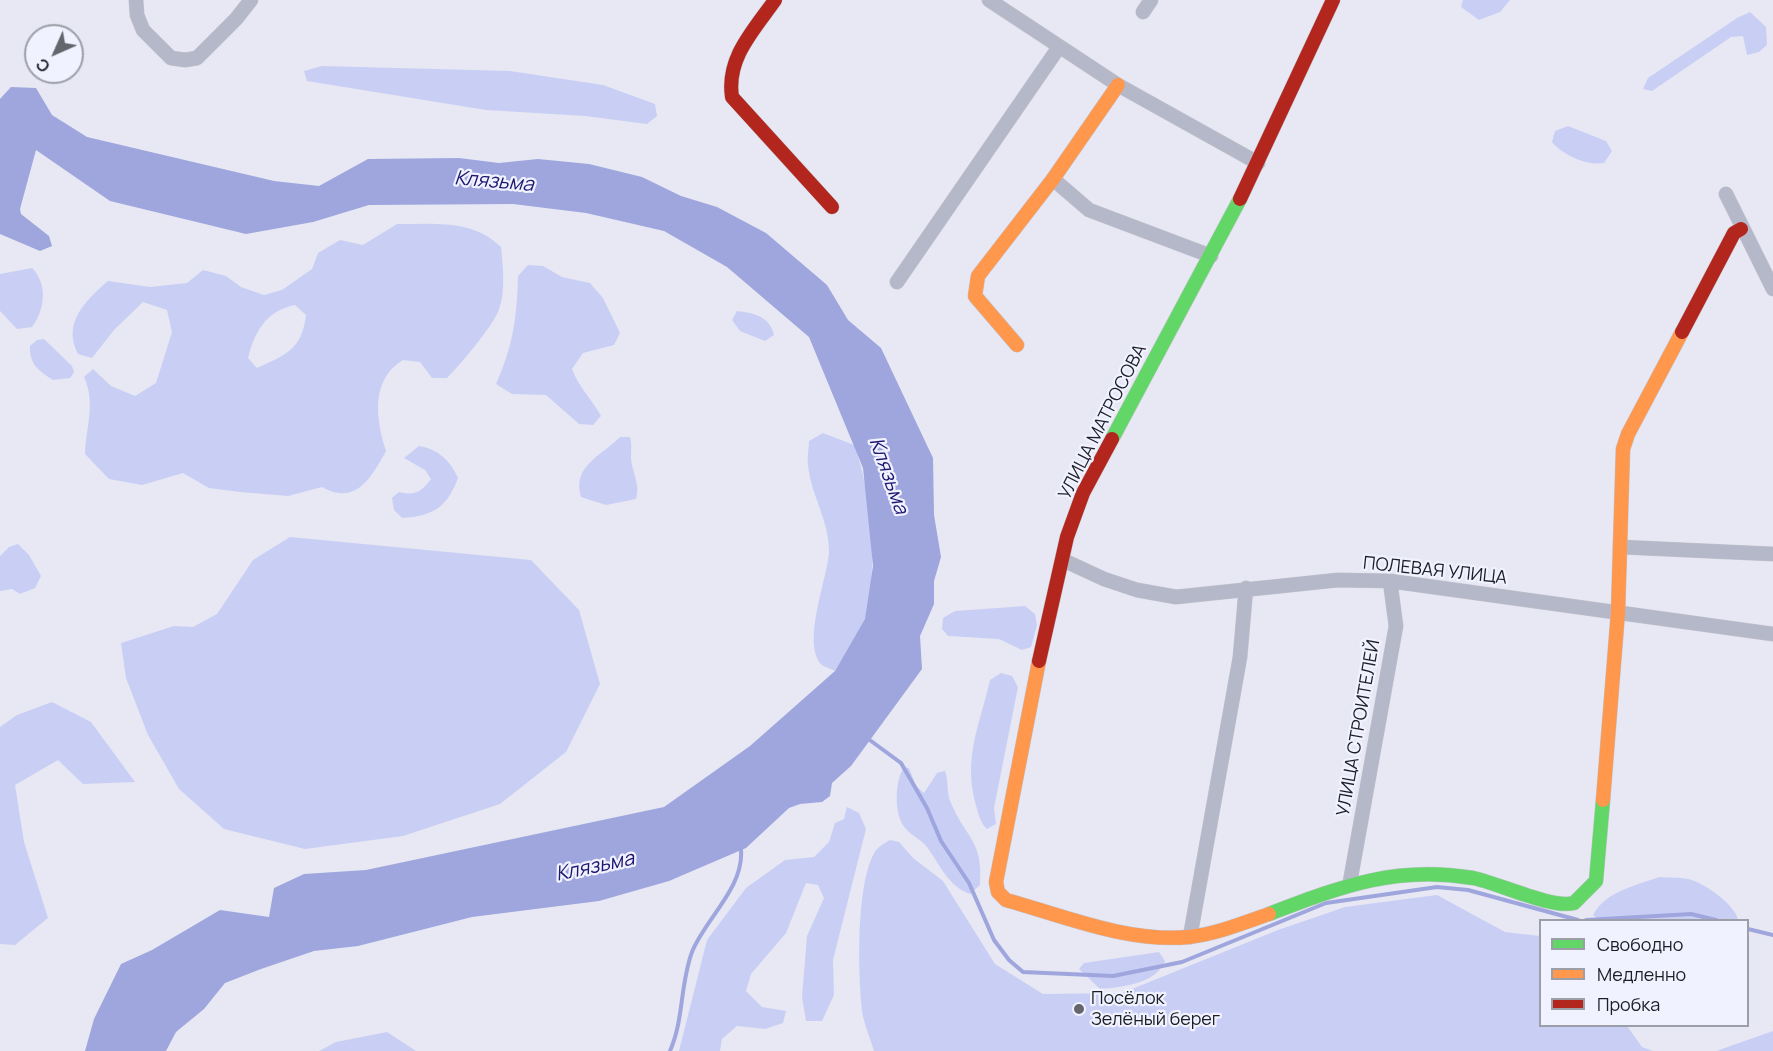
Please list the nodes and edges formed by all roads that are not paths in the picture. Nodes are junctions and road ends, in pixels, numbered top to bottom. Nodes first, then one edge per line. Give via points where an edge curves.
1 (136, 0) edge
2 (251, 0) edge
3 (775, 0) edge
4 (989, 0) edge
5 (1333, 0) edge
6 (1059, 47) junction
7 (1118, 86) junction
8 (1258, 163) junction
9 (1053, 179) junction
10 (1726, 194) dead end
11 (832, 207) dead end
12 (1742, 229) junction
13 (1211, 256) junction
14 (897, 282) dead end
15 (1773, 288) edge
16 (1017, 345) dead end
17 (1620, 547) junction
18 (1773, 554) edge
19 (1063, 560) junction
20 (1390, 581) junction
21 (1246, 588) junction
22 (1618, 612) junction
23 (1773, 634) edge
24 (1350, 882) junction
25 (1190, 937) junction

1 - 2 street via 142,30 171,58 185,60 198,58
3 - 11 street via 732,65 728,84 732,97
4 - 6 street
5 - 8 street, УЛИЦА МАТРОСОВА
6 - 7 street
6 - 14 street
7 - 8 street
7 - 9 street
8 - 13 street, УЛИЦА МАТРОСОВА
9 - 13 street via 1089,210
9 - 16 street via 978,276 975,296
10 - 12 street
12 - 15 street
12 - 17 street via 1734,233 1628,434 1623,449
13 - 19 street, УЛИЦА МАТРОСОВА via 1083,493
17 - 18 street
17 - 22 street
19 - 21 street, ПОЛЕВАЯ УЛИЦА via 1104,579 1176,597
19 - 25 street, УЛИЦА МАТРОСОВА via 1041,647 996,882 998,892 1006,900 1148,938
20 - 21 street, ПОЛЕВАЯ УЛИЦА via 1338,580
20 - 22 street, ПОЛЕВАЯ УЛИЦА
20 - 24 street, УЛИЦА СТРОИТЕЛЕЙ via 1396,626
21 - 25 street via 1240,657
22 - 23 street, ПОЛЕВАЯ УЛИЦА
22 - 24 street via 1596,881 1583,898 1569,904 1446,873 1392,873
24 - 25 street

